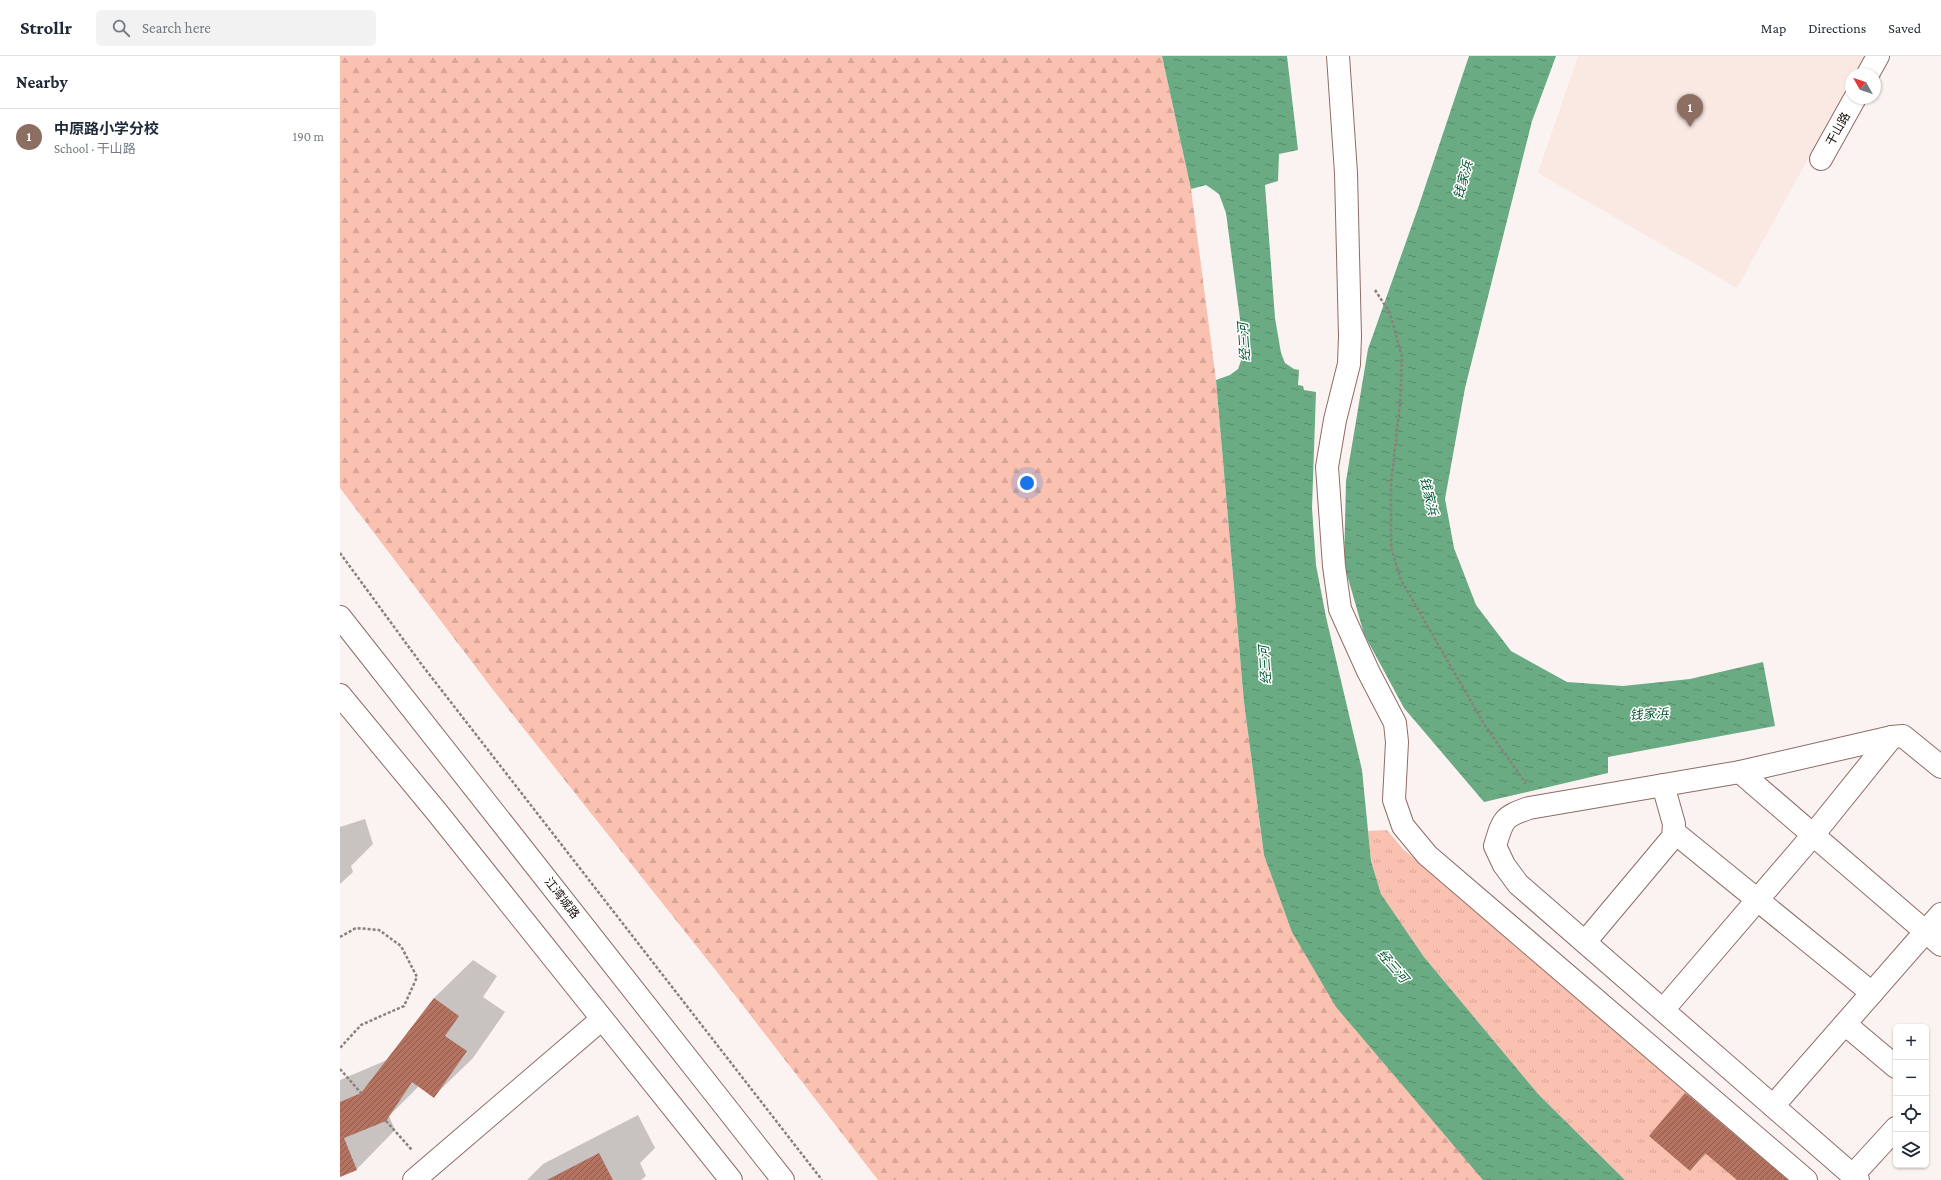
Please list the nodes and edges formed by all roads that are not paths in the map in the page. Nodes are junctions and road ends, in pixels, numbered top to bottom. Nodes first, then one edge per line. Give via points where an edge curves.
1 (1338, 56) edge
2 (1878, 56) edge
3 (1871, 68) edge
4 (1852, 104) edge
5 (1821, 159) dead end
6 (340, 617) edge
7 (340, 695) edge
8 (1892, 737) junction
9 (1941, 767) edge
10 (1740, 772) junction
11 (1663, 785) junction
12 (1674, 832) junction
13 (1813, 835) junction
14 (1758, 900) junction
15 (1941, 914) edge
16 (1933, 939) edge
17 (1585, 942) junction
18 (1872, 993) junction
19 (1663, 1010) junction
20 (602, 1019) junction
21 (1845, 1024) junction
22 (1893, 1065) edge
23 (1773, 1106) junction
24 (1893, 1132) edge
25 (421, 1174) edge
26 (1856, 1178) edge
27 (731, 1180) edge
28 (784, 1180) edge
29 (1806, 1180) edge

1 - 29 street via 1346,173 1350,350 1326,467 1330,528 1340,609 1368,671 1396,723 1394,800 1402,826 1427,855
2 - 3 street
4 - 5 street, 干山路
6 - 28 street, 江湾城路
7 - 20 street
8 - 9 street via 1903,736
8 - 10 street
8 - 13 street
10 - 11 street
10 - 13 street
11 - 12 street
11 - 17 street via 1542,806 1509,815 1501,827 1495,846 1504,865 1518,884
12 - 14 street
12 - 17 street via 1673,837
13 - 14 street
13 - 16 street
14 - 18 street
14 - 19 street
15 - 16 street
16 - 18 street
17 - 19 street
18 - 21 street
19 - 23 street
20 - 25 street
20 - 27 street
21 - 22 street
21 - 23 street
23 - 26 street
24 - 26 street

